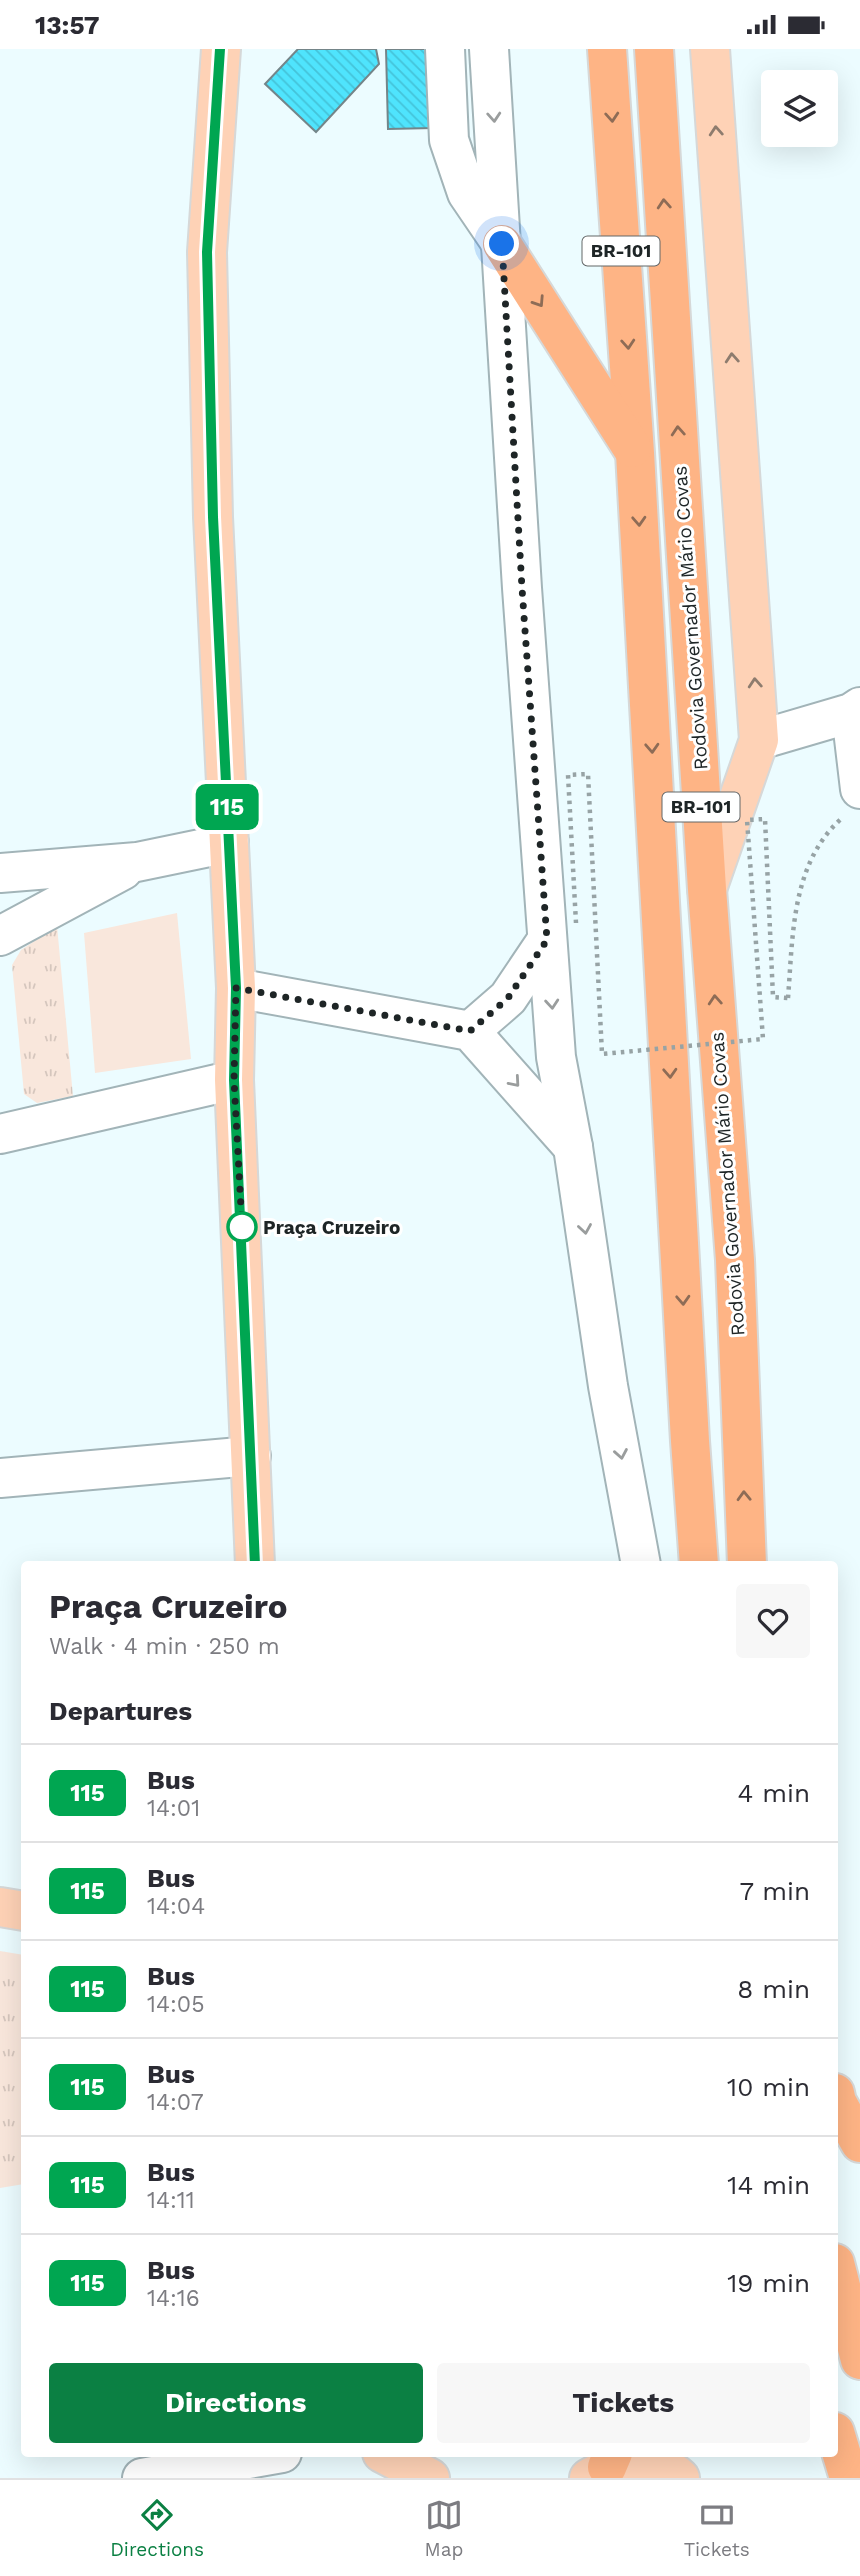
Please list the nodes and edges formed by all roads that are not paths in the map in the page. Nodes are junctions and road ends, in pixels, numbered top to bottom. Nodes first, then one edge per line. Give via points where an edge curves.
1 (220, 49) edge
2 (445, 49) edge
3 (489, 49) edge
4 (607, 49) edge
5 (654, 49) edge
6 (710, 49) edge
7 (502, 244) junction
8 (635, 453) junction
9 (855, 710) edge
10 (759, 740) junction
11 (855, 800) edge
12 (229, 843) junction
13 (137, 862) junction
14 (0, 873) edge
15 (706, 889) junction
16 (561, 931) junction
17 (0, 936) edge
18 (236, 988) junction
19 (470, 1031) junction
20 (234, 1080) junction
21 (0, 1134) edge
22 (573, 1147) junction
23 (690, 1441) junction
24 (251, 1455) junction
25 (0, 1478) edge
26 (255, 1561) edge
27 (640, 1561) edge
28 (679, 1561) edge
29 (699, 1561) edge
30 (747, 1561) edge
31 (0, 1907) edge
32 (21, 1910) edge
33 (838, 2104) edge
34 (860, 2143) edge
35 (838, 2275) edge
36 (860, 2360) edge
37 (838, 2442) edge
38 (260, 2457) edge
39 (382, 2457) edge
40 (384, 2457) edge
41 (387, 2457) edge
42 (603, 2466) edge
43 (142, 2478) edge
44 (399, 2478) edge
45 (409, 2478) edge
46 (430, 2478) edge
47 (680, 2478) edge
48 (849, 2478) edge

1 - 12 main road via 207,252 213,517
2 - 7 street via 449,140 467,193
3 -> 7 street
4 -> 8 highway, BR-101
15 -> 5 highway, Rodovia Governador Mário Covas / BR-101
10 -> 6 main road
7 -> 8 highway
7 - 16 street via 522,588
8 -> 23 highway, BR-101
9 - 10 street
9 - 11 street
10 - 15 main road
12 - 13 street
12 - 18 main road
13 - 14 street
13 - 17 street
30 -> 15 highway, Rodovia Governador Mário Covas / BR-101 via 735,1260
16 - 19 street via 508,998
16 -> 22 street via 556,1057
18 - 19 street
18 - 20 main road
19 -> 22 street
20 - 21 street
20 - 24 main road
22 -> 27 street via 608,1386
23 - 28 highway
23 - 29 highway, BR-101
24 - 25 street
24 - 26 main road
31 - 32 main road
33 - 34 highway
35 - 36 highway
37 - 48 highway
38 - 43 street
39 - 44 street
40 - 45 main road
41 - 46 main road
42 - 47 main road via 654,2465

